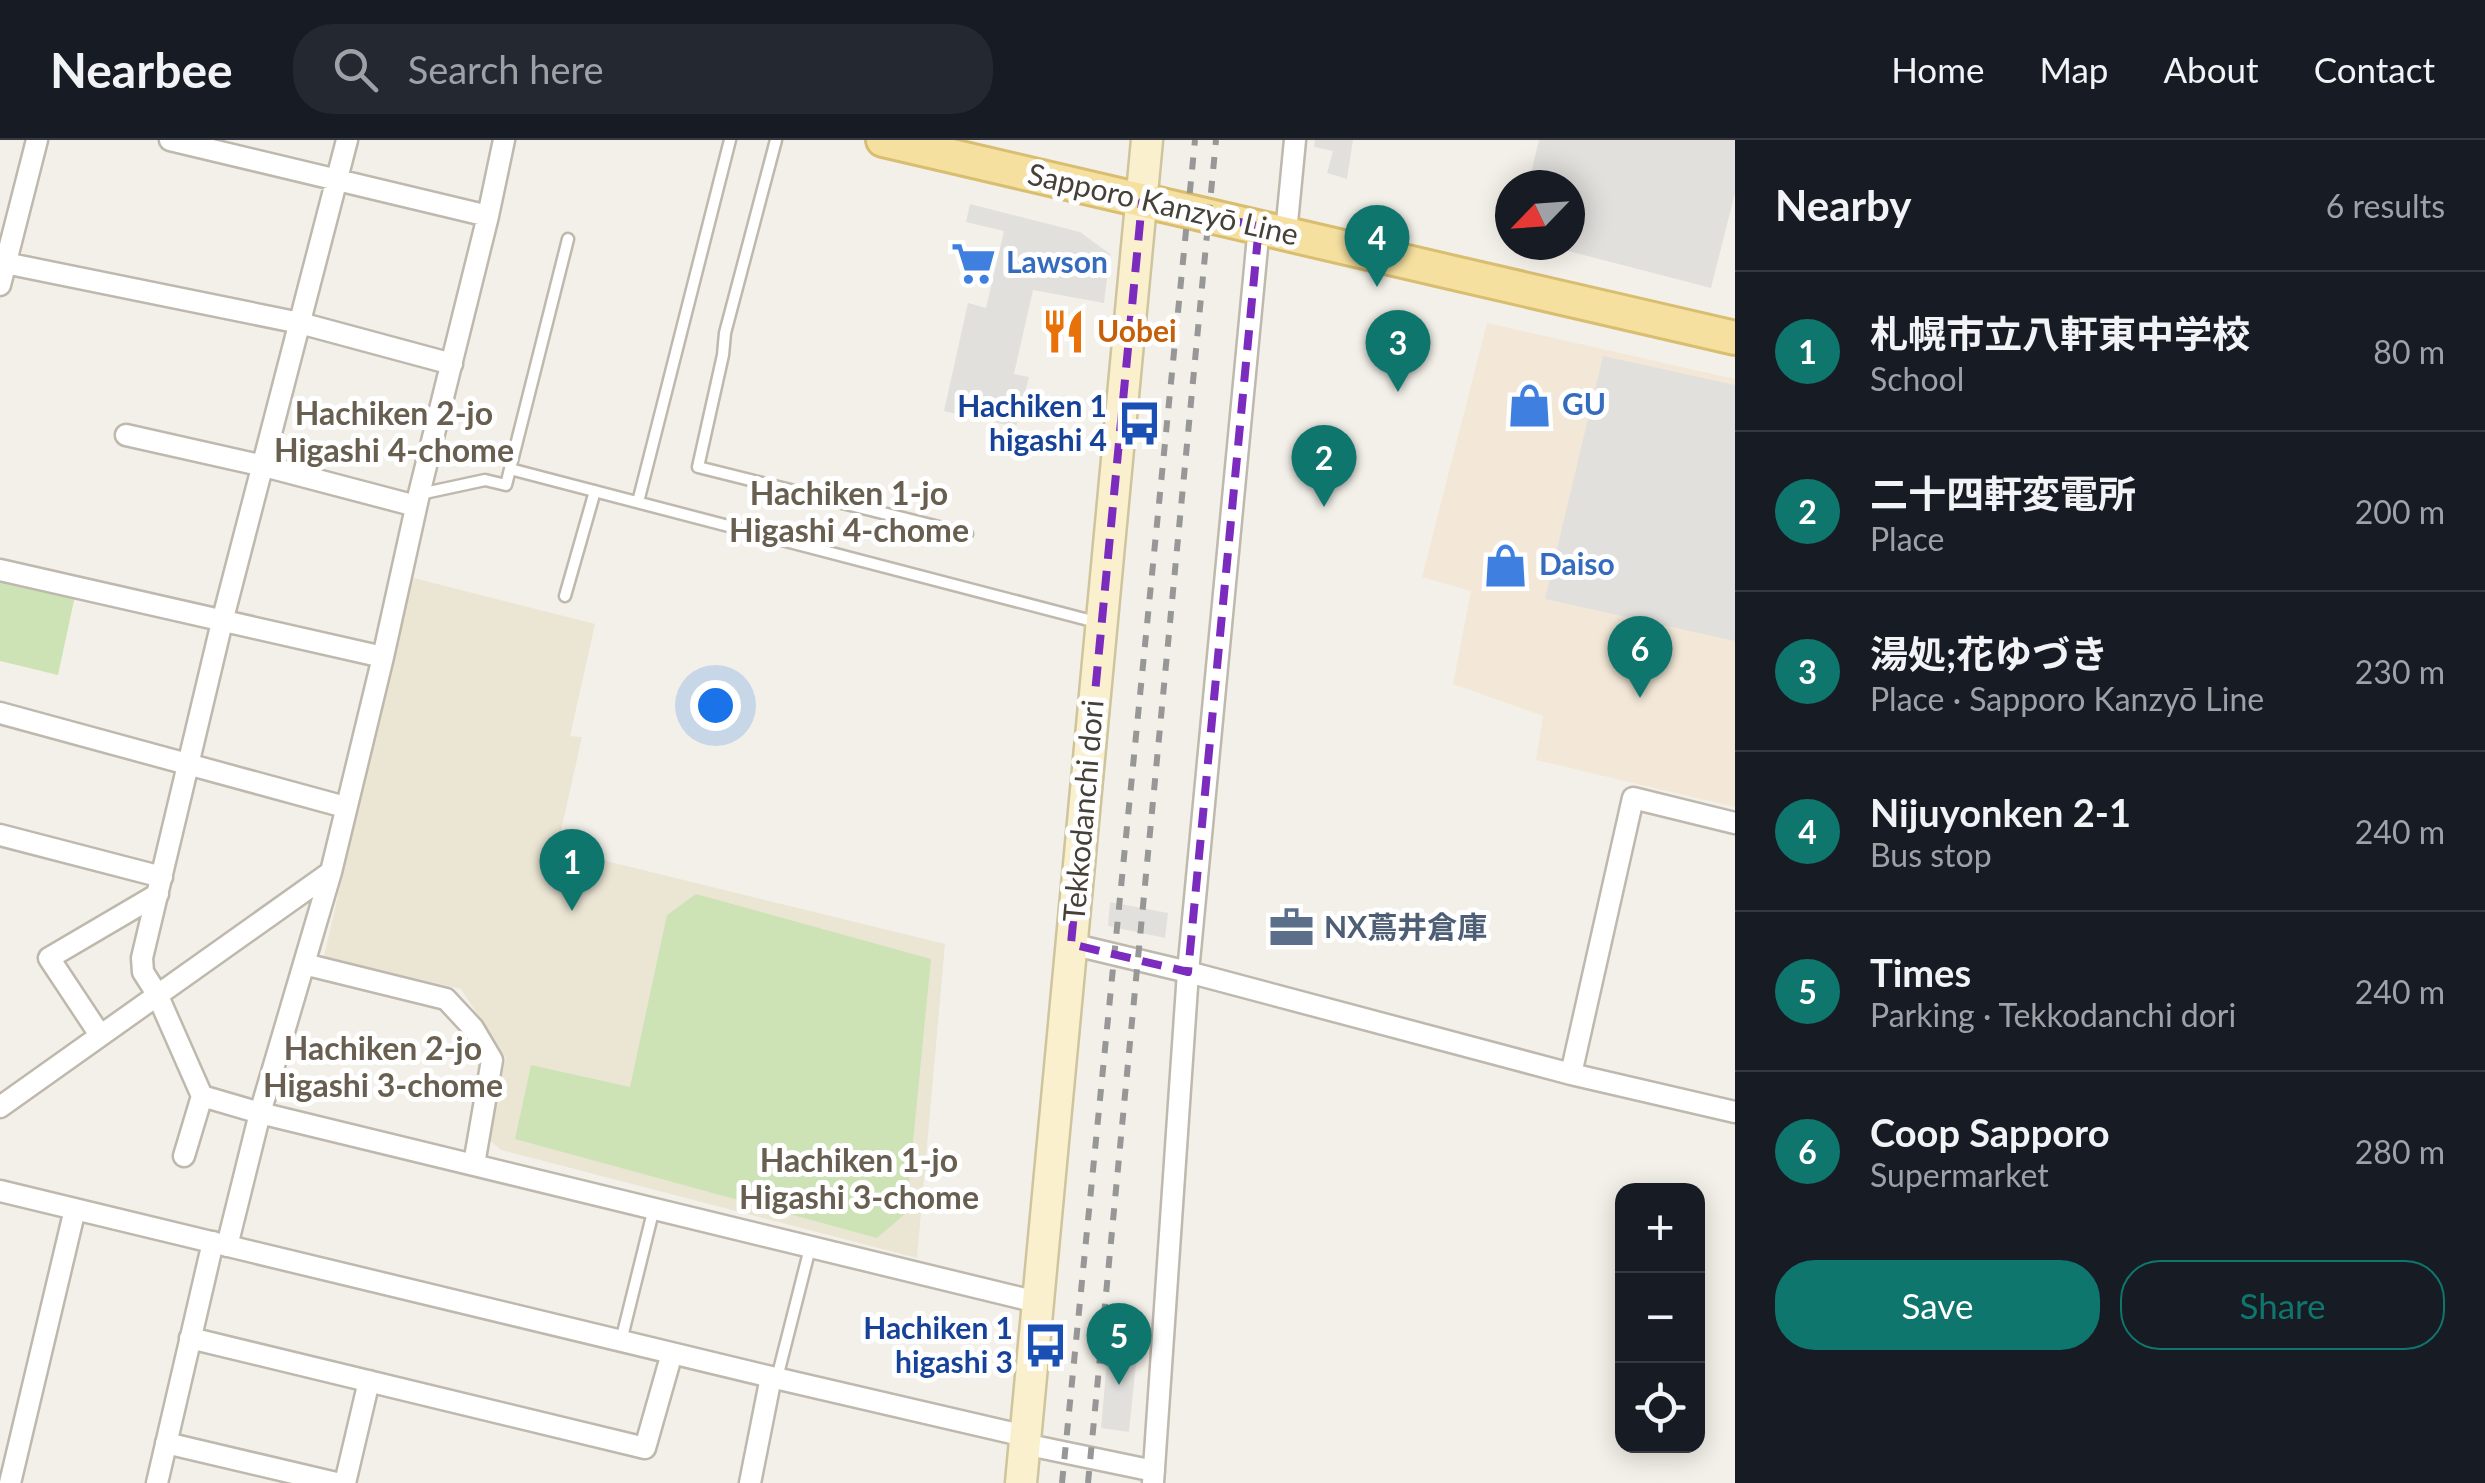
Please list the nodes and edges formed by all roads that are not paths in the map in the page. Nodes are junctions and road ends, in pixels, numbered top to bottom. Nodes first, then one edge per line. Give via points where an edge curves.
1 (37, 140) edge
2 (170, 140) edge
3 (348, 140) edge
4 (504, 140) edge
5 (730, 140) edge
6 (776, 140) edge
7 (1147, 140) edge
8 (1295, 140) edge
9 (896, 142) edge
10 (336, 180) junction
11 (1142, 202) junction
12 (488, 216) junction
13 (1273, 230) junction
14 (568, 240) dead end
15 (6, 263) junction
16 (0, 285) edge
17 (300, 323) junction
18 (1735, 338) edge
19 (452, 364) junction
20 (126, 435) dead end
21 (264, 466) junction
22 (510, 469) junction
23 (595, 491) junction
24 (418, 500) junction
25 (638, 502) junction
26 (967, 534) dead end
27 (0, 570) edge
28 (564, 596) dead end
29 (222, 622) junction
30 (1102, 623) junction
31 (383, 657) junction
32 (0, 713) edge
33 (189, 765) junction
34 (346, 806) junction
35 (1735, 822) edge
36 (0, 835) edge
37 (331, 872) junction
38 (160, 886) junction
39 (1071, 944) junction
40 (304, 964) junction
41 (1188, 972) junction
42 (157, 994) junction
43 (100, 1035) junction
44 (1570, 1074) junction
45 (202, 1096) junction
46 (0, 1107) edge
47 (1735, 1112) edge
48 (260, 1113) junction
49 (184, 1156) dead end
50 (474, 1164) junction
51 (0, 1191) edge
52 (654, 1208) junction
53 (75, 1209) junction
54 (220, 1244) junction
55 (810, 1246) junction
56 (1037, 1302) junction
57 (190, 1338) junction
58 (620, 1341) junction
59 (672, 1353) junction
60 (774, 1378) junction
61 (369, 1382) junction
62 (1025, 1440) junction
63 (166, 1443) junction
64 (1153, 1477) edge
65 (10, 1483) edge
66 (157, 1483) edge
67 (336, 1483) edge
68 (346, 1483) edge
69 (750, 1483) edge
70 (1021, 1483) edge

1 - 15 street
2 - 10 street
3 - 10 street
4 - 12 street
5 - 25 lane
6 - 26 lane via 698,466
7 - 11 street, Tekkodanchi dori
8 - 13 street
9 - 11 main road, Sapporo Kanzyō Line
10 - 12 street
10 - 17 street
11 - 13 main road, Sapporo Kanzyō Line
11 - 30 street, Tekkodanchi dori
12 - 19 street
13 - 18 main road, Sapporo Kanzyō Line
13 - 41 street
14 - 22 lane
15 - 16 street
15 - 17 street
17 - 19 street
17 - 21 street
19 - 24 street
20 - 21 street
21 - 24 street
21 - 29 street
22 - 23 lane
22 - 24 lane via 506,484 484,480
23 - 25 lane
23 - 28 lane
24 - 31 street
25 - 30 lane
27 - 29 street
29 - 31 street
29 - 33 street
30 - 39 street, Tekkodanchi dori
31 - 34 street
32 - 33 street
33 - 34 street
33 - 38 street
34 - 37 street
35 - 44 street via 1634,798
36 - 38 street
37 - 40 street
37 - 42 street
38 - 42 street via 141,966
38 - 43 street via 49,958
39 - 41 street
39 - 56 street, Tekkodanchi dori
40 - 48 street
40 - 50 street via 446,999 472,1028 492,1060
41 - 44 street
41 - 64 street
42 - 43 street
42 - 45 street
43 - 46 street
44 - 47 street
45 - 48 street
45 - 49 street
48 - 50 street
48 - 54 street
50 - 52 street
51 - 53 street
52 - 55 street
52 - 58 lane
53 - 54 street
53 - 65 street
54 - 57 street
54 - 58 street
55 - 56 street
55 - 60 lane
56 - 62 street, Tekkodanchi dori
57 - 61 street
57 - 63 street
58 - 59 street
59 - 60 street
59 - 61 street via 645,1448
60 - 62 street
60 - 69 street
61 - 68 street
62 - 64 street
62 - 70 street, Tekkodanchi dori
63 - 66 street
63 - 67 street

